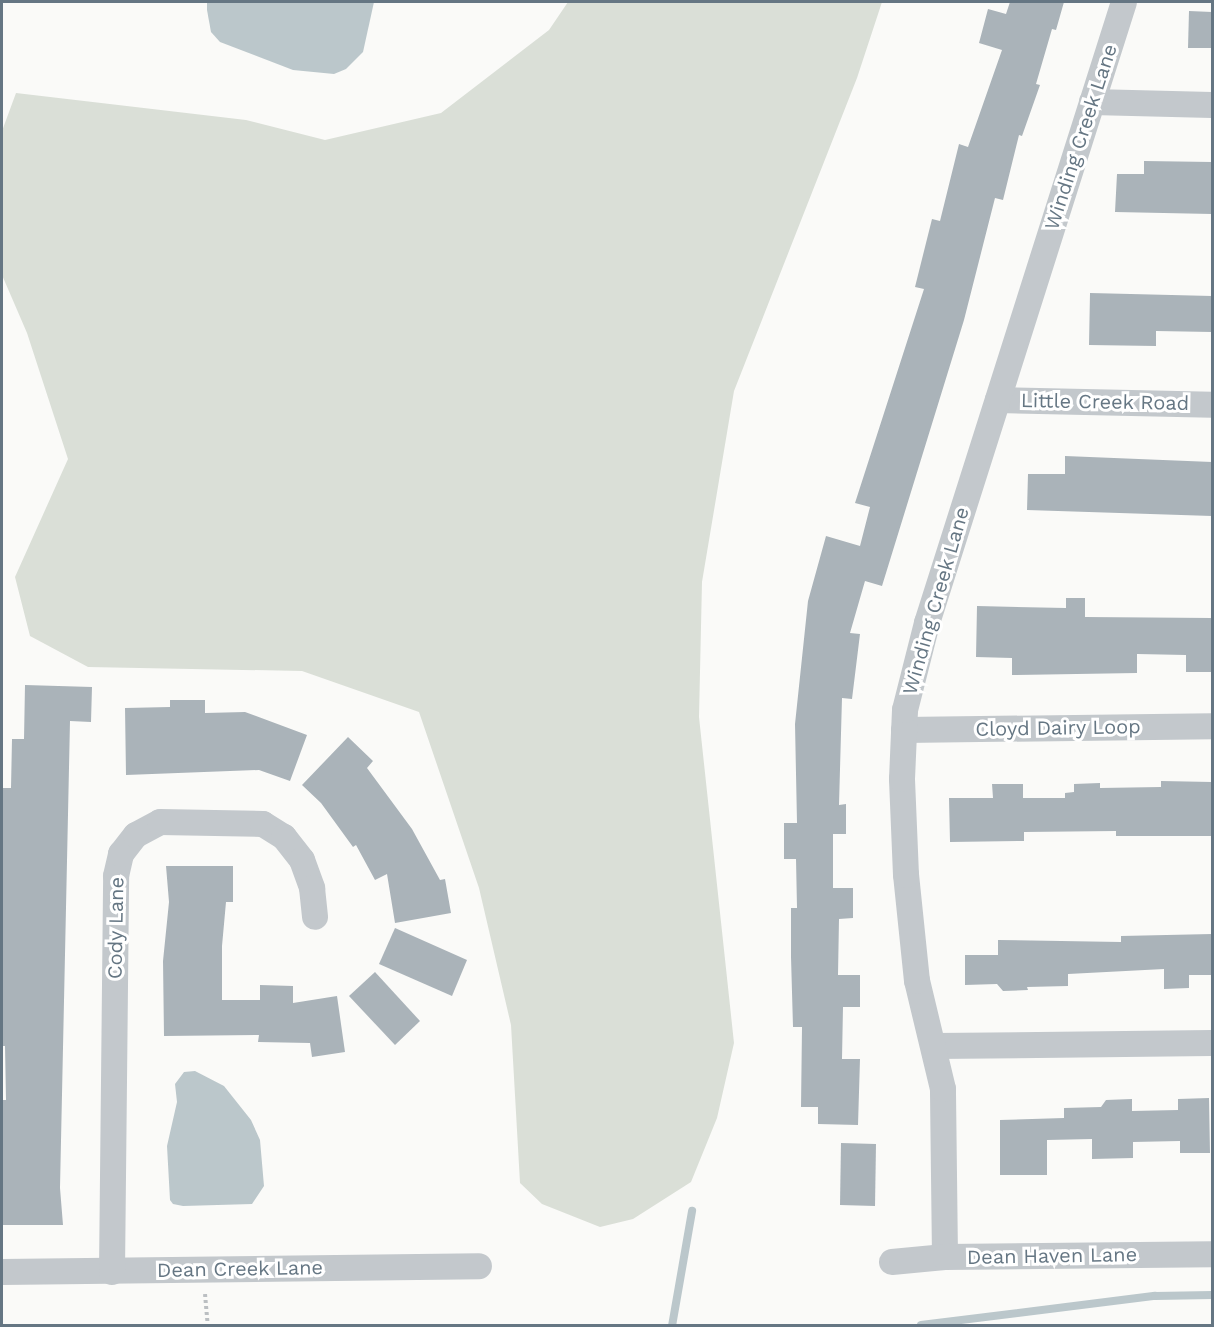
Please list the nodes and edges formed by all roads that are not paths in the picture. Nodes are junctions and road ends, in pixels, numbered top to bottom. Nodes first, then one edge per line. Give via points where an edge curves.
1 (1124, 2) edge
2 (1092, 102) junction
3 (1212, 105) edge
4 (998, 400) junction
5 (1212, 405) edge
6 (1212, 726) edge
7 (904, 730) junction
8 (315, 917) dead end
9 (1212, 1043) edge
10 (935, 1046) junction
11 (1212, 1254) edge
12 (945, 1257) junction
13 (892, 1262) dead end
14 (479, 1266) dead end
15 (2, 1272) edge
16 (112, 1272) junction

1 - 2 street, Winding Creek Lane
2 - 3 street
2 - 4 street, Winding Creek Lane
4 - 5 street, Little Creek Road
4 - 7 street, Winding Creek Lane via 917,657
6 - 7 street, Cloyd Dairy Loop
7 - 10 street, Winding Creek Lane via 902,799 912,952
8 - 16 street, Cody Lane via 312,888 302,860 284,837 263,824 160,822 144,829 125,848 116,876
9 - 10 street
10 - 12 street, Winding Creek Lane via 944,1108
11 - 12 street, Dean Haven Lane
12 - 13 street, Dean Haven Lane
14 - 16 street, Dean Creek Lane
15 - 16 street, Dean Creek Lane

